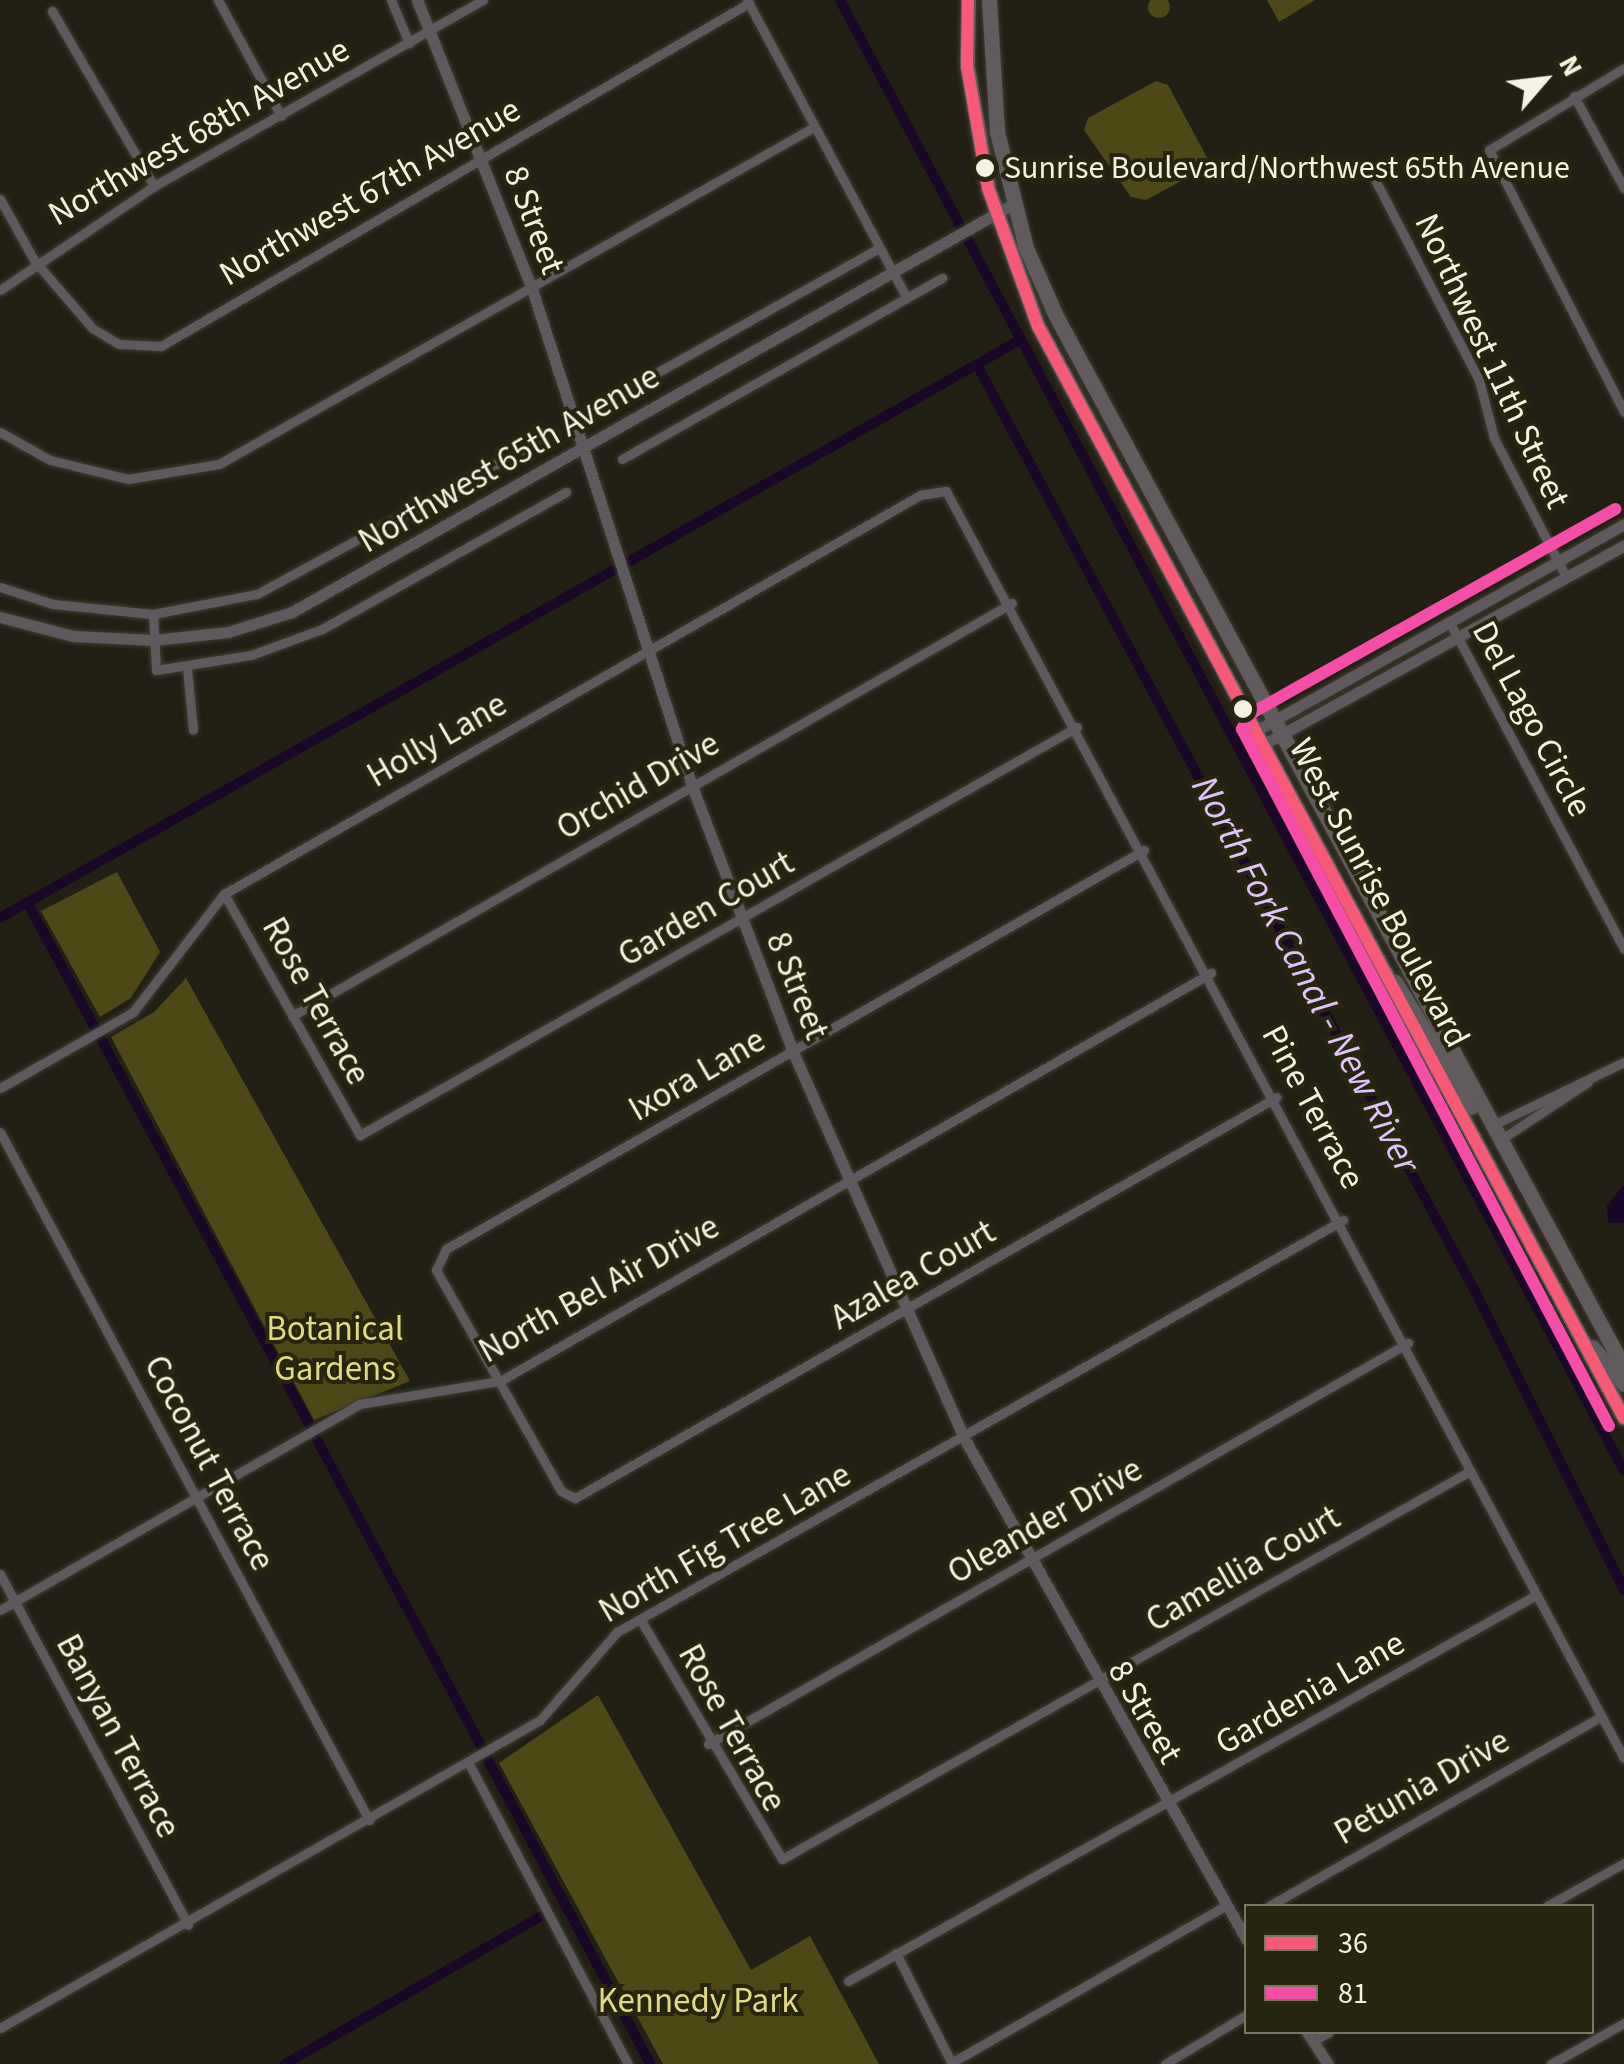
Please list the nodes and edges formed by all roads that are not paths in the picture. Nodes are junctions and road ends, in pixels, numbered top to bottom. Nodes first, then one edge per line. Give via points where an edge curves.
1 (218, 0) edge
2 (391, 0) edge
3 (417, 0) edge
4 (483, 0) edge
5 (989, 0) edge
6 (748, 2) edge
7 (968, 7) edge
8 (52, 11) dead end
9 (430, 30) junction
10 (410, 42) junction
11 (1624, 68) edge
12 (1574, 96) junction
13 (993, 100) junction
14 (281, 116) junction
15 (814, 127) junction
16 (480, 159) junction
17 (1369, 168) dead end
18 (154, 186) junction
19 (1624, 188) edge
20 (0, 199) edge
21 (1013, 204) junction
22 (994, 212) junction
23 (879, 248) junction
24 (34, 260) junction
25 (892, 271) junction
26 (942, 278) dead end
27 (532, 289) junction
28 (0, 290) edge
29 (906, 296) junction
30 (610, 400) dead end
31 (1624, 412) edge
32 (0, 432) edge
33 (553, 433) dead end
34 (586, 447) junction
35 (622, 459) dead end
36 (943, 490) joint
37 (566, 492) dead end
38 (1624, 524) edge
39 (1624, 545) edge
40 (1558, 562) junction
41 (1566, 577) junction
42 (0, 587) edge
43 (1012, 603) junction
44 (153, 614) junction
45 (0, 618) edge
46 (1449, 621) junction
47 (1457, 637) junction
48 (154, 640) junction
49 (649, 650) junction
50 (187, 668) junction
51 (1281, 726) junction
52 (1078, 727) junction
53 (193, 730) dead end
54 (1262, 736) junction
55 (692, 786) junction
56 (1144, 850) junction
57 (224, 894) junction
58 (741, 921) junction
59 (1624, 949) edge
60 (1211, 973) junction
61 (1388, 976) junction
62 (292, 1016) junction
63 (794, 1052) junction
64 (1624, 1062) edge
65 (1588, 1082) junction
66 (0, 1088) edge
67 (1277, 1097) junction
68 (0, 1132) edge
69 (1496, 1132) junction
70 (360, 1135) joint
71 (1484, 1153) junction
72 (850, 1181) junction
73 (1343, 1220) junction
74 (1553, 1232) junction
75 (906, 1310) junction
76 (1582, 1338) junction
77 (1408, 1343) junction
78 (1624, 1368) edge
79 (500, 1381) junction
80 (1624, 1384) edge
81 (1624, 1418) edge
82 (964, 1438) junction
83 (1470, 1471) junction
84 (196, 1498) junction
85 (1029, 1562) junction
86 (0, 1574) edge
87 (1536, 1595) junction
88 (15, 1602) junction
89 (0, 1610) edge
90 (640, 1619) junction
91 (1096, 1685) junction
92 (1602, 1716) junction
93 (708, 1744) junction
94 (1624, 1758) edge
95 (468, 1762) junction
96 (1168, 1805) junction
97 (369, 1820) junction
98 (782, 1859) joint
99 (1624, 1862) edge
100 (1273, 1904) edge
101 (1550, 1904) edge
102 (1225, 1906) junction
103 (1242, 1922) edge
104 (188, 1925) junction
105 (896, 1953) junction
106 (848, 1981) dead end
107 (1244, 2016) edge
108 (1, 2024) edge
109 (1623, 2026) edge
110 (1310, 2036) edge
111 (951, 2063) edge
112 (628, 2064) edge
113 (1166, 2064) edge
114 (1328, 2064) edge
115 (1551, 2064) edge

1 - 14 street
2 - 10 street
3 - 9 street, 8 Street
4 - 9 street, Northwest 68th Avenue
5 - 13 highway, West Sunrise Boulevard
6 - 15 street
6 - 16 street, Northwest 67th Avenue
7 - 13 highway via 981,30 983,85
7 - 22 highway, West Sunrise Boulevard
8 - 18 street
9 - 10 street, Northwest 68th Avenue
9 - 16 street, 8 Street
10 - 14 street, Northwest 68th Avenue
11 - 12 street
12 - 19 street
12 - 31 street via 1489,150
13 - 21 highway, West Sunrise Boulevard
14 - 18 street, Northwest 68th Avenue
15 - 23 street
15 - 27 street
16 - 24 street, Northwest 67th Avenue via 161,346 119,344 92,328
16 - 27 street, 8 Street
17 - 40 street, Northwest 11th Street via 1479,380 1494,438
18 - 24 street, Northwest 68th Avenue
20 - 24 street, Northwest 67th Avenue
21 - 22 street, Northwest 65th Avenue
21 - 51 highway, West Sunrise Boulevard via 1056,316
22 - 25 street, Northwest 65th Avenue
22 - 54 highway, West Sunrise Boulevard via 1038,326
23 - 25 street
23 - 30 street
24 - 28 street, Northwest 68th Avenue
25 - 29 street
25 - 34 street, Northwest 65th Avenue
26 - 29 street
27 - 32 street via 254,449 172,478 89,473
27 - 34 street, 8 Street
29 - 35 street
33 - 44 street via 291,581
34 - 48 street, Northwest 65th Avenue via 292,612
34 - 49 street, 8 Street
36 - 43 street, Pine Terrace
36 - 49 street, Holly Lane
37 - 50 street via 322,629
38 - 40 street
39 - 41 street
40 - 41 street, Northwest 11th Street
40 - 46 street
41 - 47 street
42 - 44 street via 53,604
43 - 52 street, Pine Terrace
43 - 55 street, Orchid Drive
44 - 48 street
45 - 48 street, Northwest 65th Avenue via 74,636
46 - 47 street, Del Lago Circle
46 - 51 street
47 - 51 street
47 - 59 street, Del Lago Circle
48 - 50 street via 156,670
49 - 55 street, 8 Street
49 - 57 street, Holly Lane
50 - 53 street
51 - 54 street
51 - 69 highway, West Sunrise Boulevard
52 - 56 street, Pine Terrace
52 - 58 street, Garden Court
54 - 61 highway, West Sunrise Boulevard
55 - 58 street, 8 Street
55 - 62 street, Orchid Drive
56 - 60 street, Pine Terrace
56 - 63 street, Ixora Lane
57 - 62 street, Rose Terrace
57 - 66 street, Holly Lane via 186,933 151,992 104,1028
58 - 63 street, 8 Street
58 - 70 street, Garden Court
60 - 67 street, Pine Terrace
60 - 72 street, North Bel Air Drive
61 - 69 highway via 1411,996 1484,1132
61 - 71 highway, West Sunrise Boulevard
62 - 70 street, Rose Terrace
63 - 72 street, 8 Street
63 - 79 street, Ixora Lane via 436,1260
64 - 65 street
65 - 69 street
65 - 69 street
67 - 73 street, Pine Terrace
67 - 75 street, Azalea Court
68 - 84 street, Coconut Terrace
69 - 74 highway, West Sunrise Boulevard
71 - 74 highway via 1501,1156 1536,1220
71 - 76 highway, West Sunrise Boulevard
72 - 75 street, 8 Street
72 - 79 street, North Bel Air Drive
73 - 77 street, Pine Terrace
73 - 82 street, North Fig Tree Lane
74 - 78 highway, West Sunrise Boulevard
75 - 79 street, Azalea Court via 575,1498 561,1491
75 - 82 street, 8 Street
76 - 80 highway
76 - 81 highway, West Sunrise Boulevard
77 - 83 street, Pine Terrace
77 - 85 street, Oleander Drive
79 - 84 street, North Bel Air Drive via 360,1404
82 - 85 street, 8 Street
82 - 90 street, North Fig Tree Lane
83 - 87 street, Pine Terrace
83 - 91 street, Camellia Court
84 - 88 street, North Bel Air Drive
84 - 97 street, Coconut Terrace
85 - 91 street, 8 Street
85 - 93 street, Oleander Drive
86 - 88 street, Banyan Terrace
87 - 92 street, Pine Terrace
87 - 96 street, Gardenia Lane
88 - 89 street, North Bel Air Drive
88 - 104 street, Banyan Terrace
90 - 93 street, Rose Terrace
90 - 95 street, North Fig Tree Lane via 599,1650 540,1720
91 - 96 street, 8 Street
91 - 98 street, Camellia Court
92 - 94 street, Pine Terrace
92 - 100 street, Petunia Drive
93 - 98 street, Rose Terrace
95 - 97 street, North Fig Tree Lane
95 - 112 street
96 - 102 street, 8 Street
96 - 105 street, Gardenia Lane
97 - 104 street, North Fig Tree Lane
99 - 101 street
102 - 103 street, 8 Street
102 - 111 street
104 - 108 street, North Fig Tree Lane
105 - 106 street, Gardenia Lane
105 - 111 street
107 - 113 street
109 - 115 street
110 - 114 street

